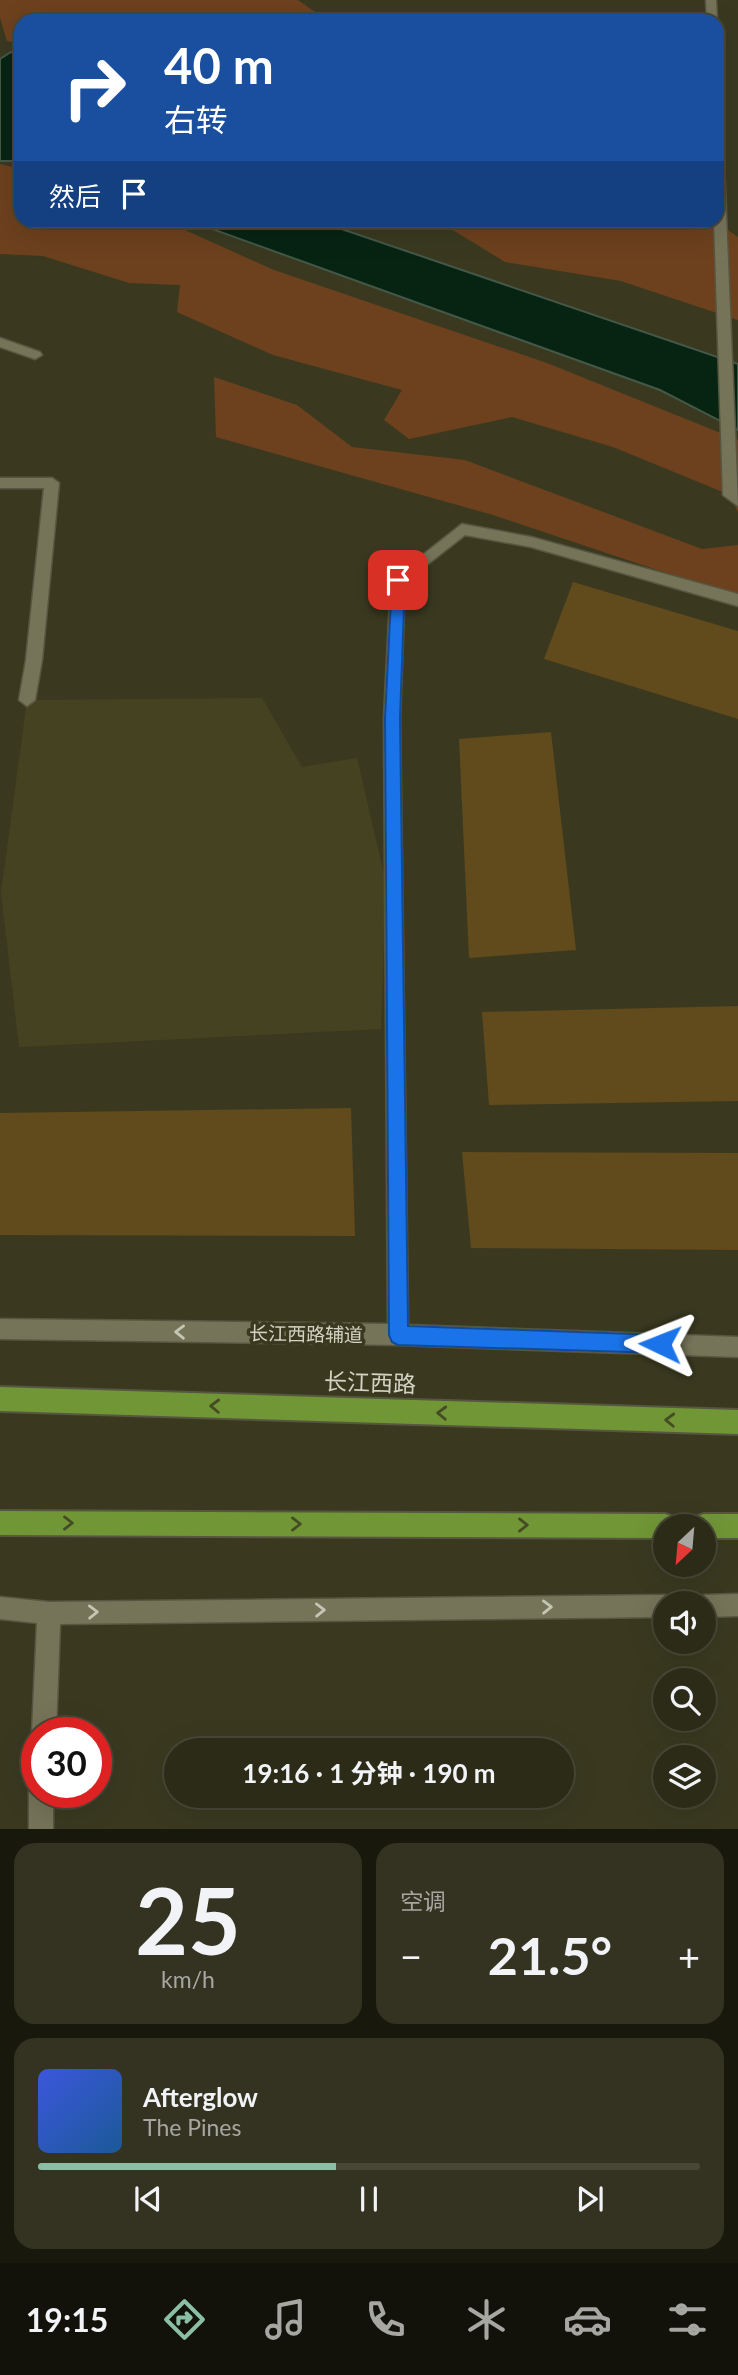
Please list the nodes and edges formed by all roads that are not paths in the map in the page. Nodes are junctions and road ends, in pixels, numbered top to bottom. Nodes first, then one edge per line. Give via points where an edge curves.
1 (720, 228) edge
2 (0, 342) edge
3 (35, 355) dead end
4 (0, 483) edge
5 (738, 501) edge
6 (738, 600) edge
7 (27, 700) dead end
8 (0, 1329) edge
9 (398, 1335) junction
10 (738, 1347) edge
11 (0, 1399) edge
12 (738, 1422) edge
13 (0, 1523) edge
14 (653, 1526) edge
15 (716, 1526) edge
16 (738, 1527) edge
17 (738, 1605) edge
18 (653, 1606) edge
19 (716, 1606) edge
20 (0, 1608) edge
21 (49, 1613) junction
22 (45, 1717) edge
23 (41, 1808) edge
24 (41, 1829) edge

1 - 5 street via 730,495
2 - 3 street
4 - 7 street via 52,483
6 - 9 street via 531,542 463,529 398,580 392,718
9 -> 8 street, 长江西路辅道
9 - 10 street, 长江西路辅道
12 -> 11 highway, 长江西路
13 -> 14 highway
15 - 16 highway
17 - 19 street
21 -> 18 street
20 - 21 street
21 - 22 street
23 - 24 street

